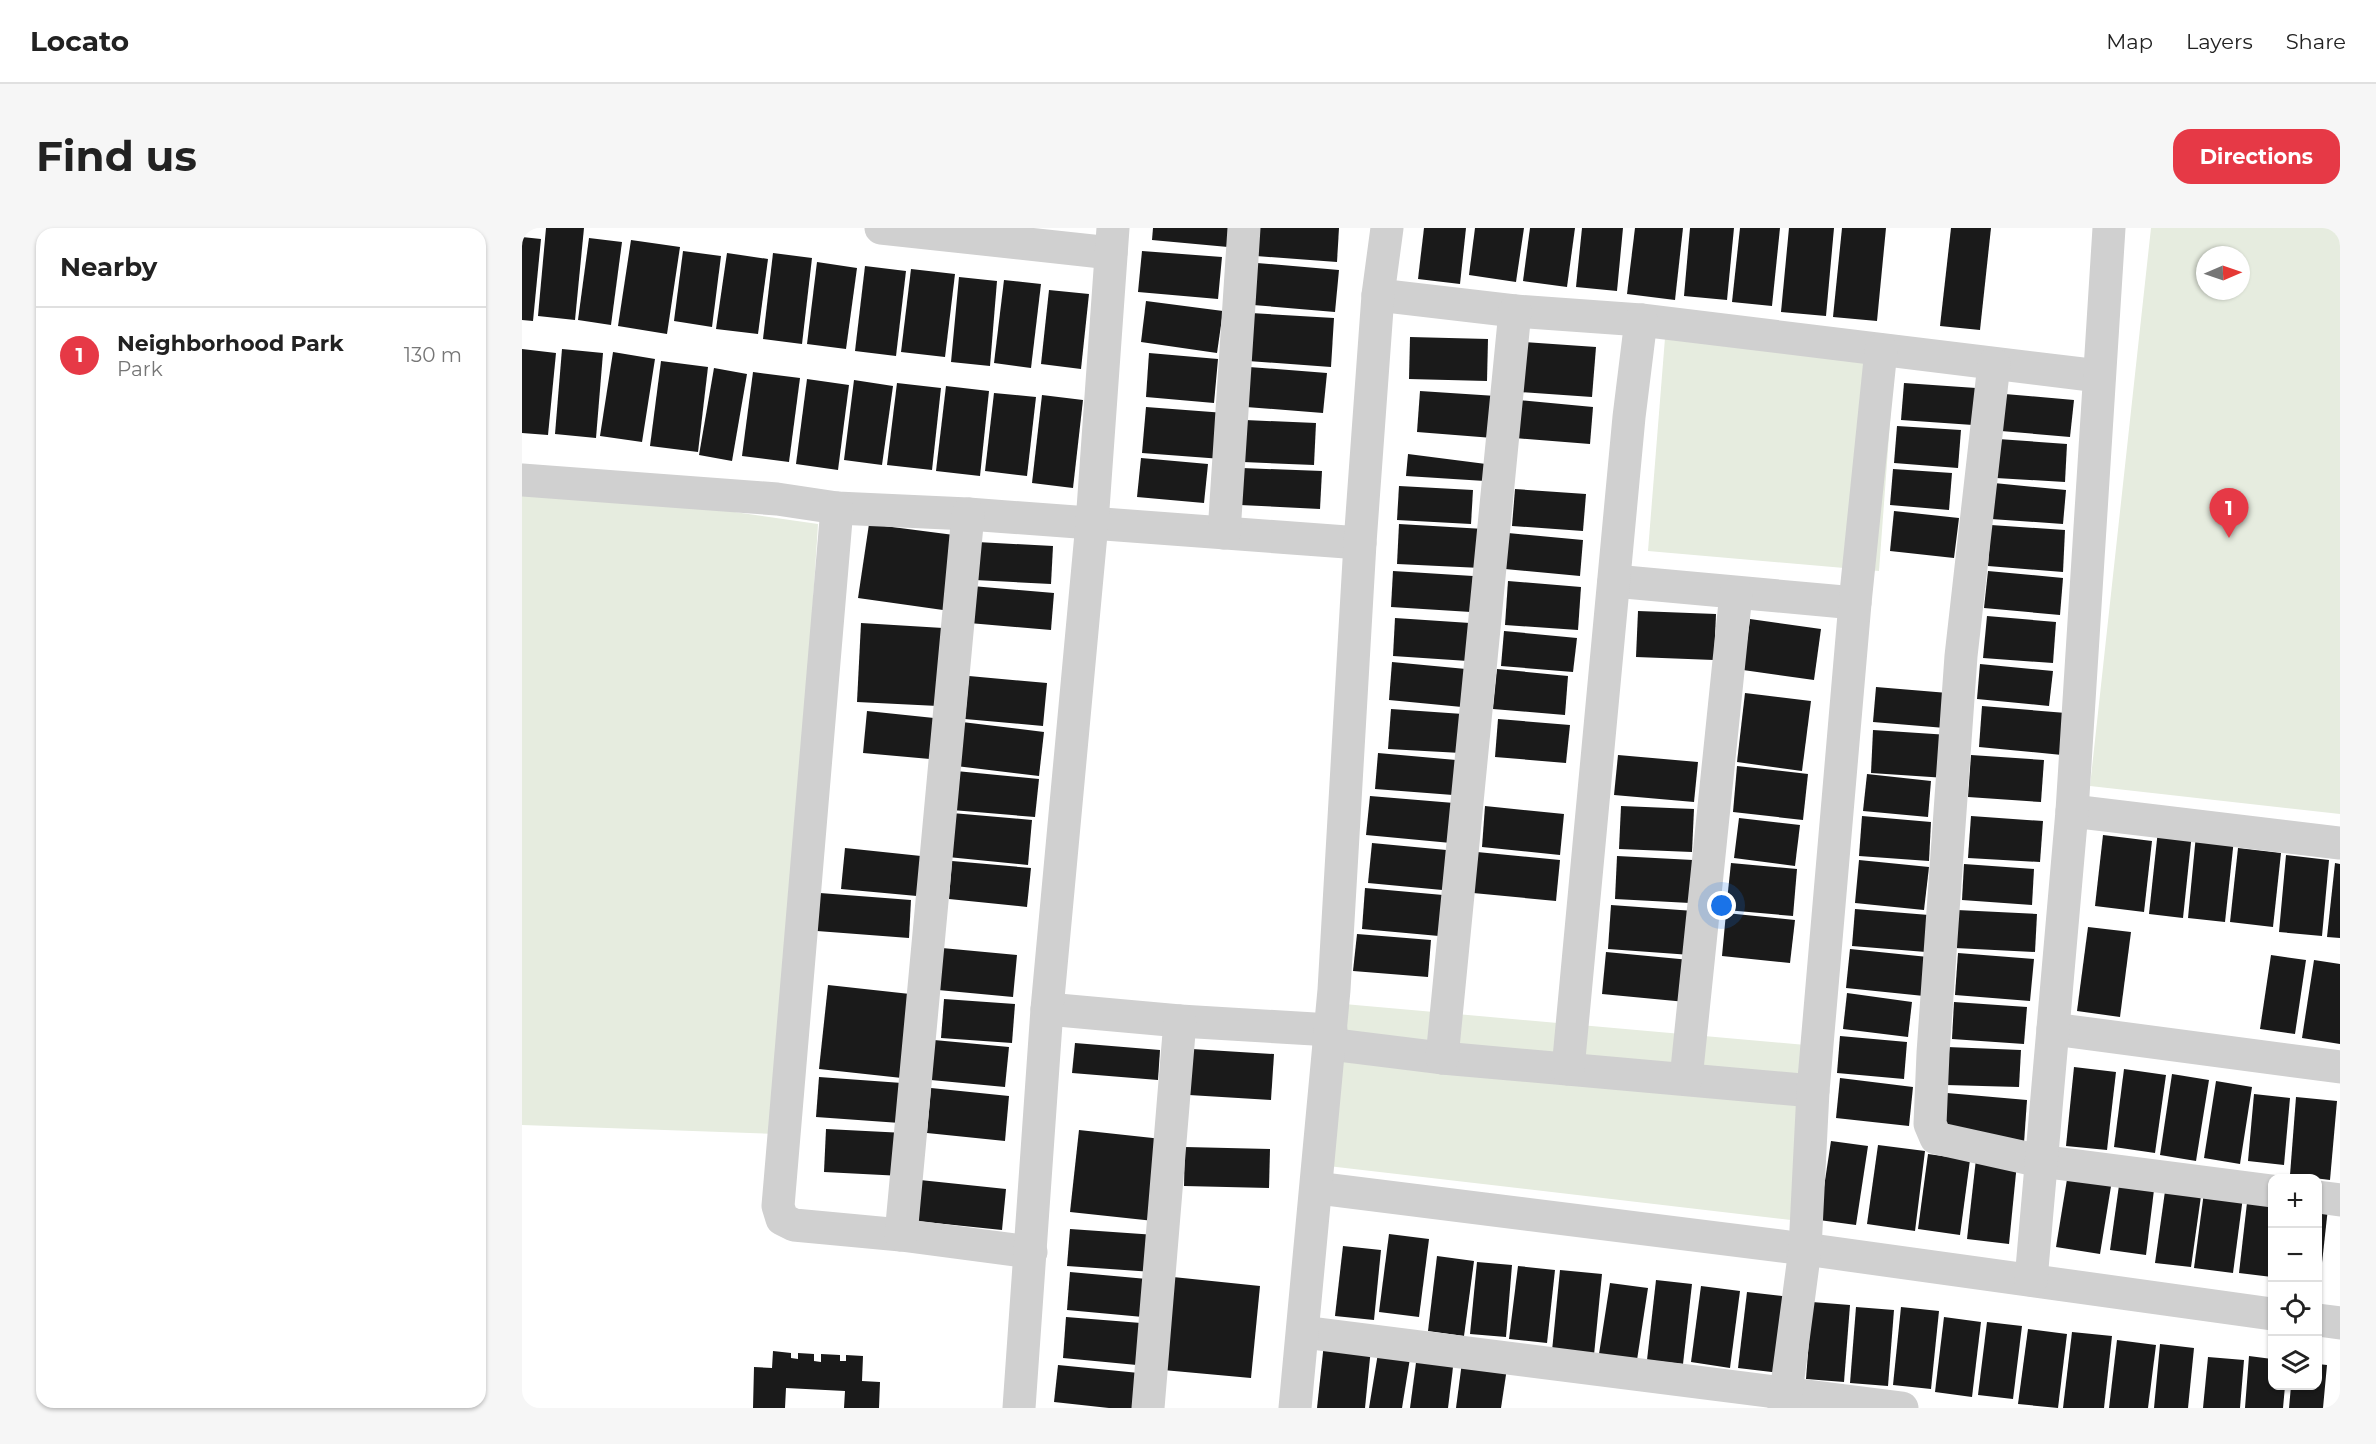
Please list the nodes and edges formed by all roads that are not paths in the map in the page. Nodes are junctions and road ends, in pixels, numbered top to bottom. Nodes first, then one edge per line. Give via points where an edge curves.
1 (881, 228) edge
2 (1244, 228) edge
3 (1387, 228) edge
4 (2109, 228) edge
5 (1112, 240) edge
6 (1378, 295) junction
7 (1515, 311) junction
8 (1641, 320) junction
9 (1881, 350) junction
10 (1994, 364) junction
11 (2099, 376) junction
12 (522, 480) edge
13 (837, 508) junction
14 (968, 514) junction
15 (1092, 523) junction
16 (1224, 533) junction
17 (1360, 543) junction
18 (1614, 581) junction
19 (1736, 593) junction
20 (1855, 603) junction
21 (2072, 811) junction
22 (2340, 843) edge
23 (1047, 1010) junction
24 (1180, 1021) junction
25 (2053, 1029) junction
26 (1330, 1037) junction
27 (1442, 1058) junction
28 (2340, 1067) edge
29 (1568, 1069) junction
30 (1686, 1079) junction
31 (1813, 1091) junction
32 (2040, 1161) junction
33 (1317, 1188) junction
34 (2268, 1190) edge
35 (2322, 1198) edge
36 (2340, 1200) edge
37 (901, 1235) junction
38 (1805, 1249) junction
39 (1031, 1252) junction
40 (2031, 1280) junction
41 (2268, 1313) edge
42 (2322, 1321) edge
43 (2340, 1323) edge
44 (1303, 1332) junction
45 (1785, 1401) edge
46 (1019, 1408) edge
47 (1148, 1408) edge
48 (1295, 1408) edge
49 (1902, 1408) edge

1 - 5 street
2 - 16 street
3 - 6 street
4 - 11 street
5 - 15 street
6 - 7 street
6 - 17 street
7 - 8 street
7 - 27 street
8 - 9 street
8 - 18 street
9 - 10 street
9 - 20 street
10 - 11 street
10 - 32 street via 1961,656 1930,1124 1936,1137
11 - 21 street
12 - 13 street via 777,499
13 - 14 street
13 - 37 street via 778,1206 782,1219 794,1225
14 - 15 street
14 - 37 street
15 - 16 street
15 - 23 street
16 - 17 street
17 - 26 street
18 - 19 street
18 - 29 street
19 - 20 street
19 - 30 street
20 - 31 street
21 - 22 street
21 - 25 street
23 - 24 street
23 - 39 street
24 - 26 street
24 - 47 street
25 - 28 street
25 - 32 street
26 - 27 street
26 - 33 street
27 - 29 street
29 - 30 street
30 - 31 street
31 - 38 street
32 - 34 street
32 - 40 street
33 - 38 street
33 - 44 street
35 - 36 street
37 - 39 street
38 - 40 street
38 - 45 street
39 - 46 street
40 - 41 street
42 - 43 street
44 - 45 street
44 - 48 street
45 - 49 street

